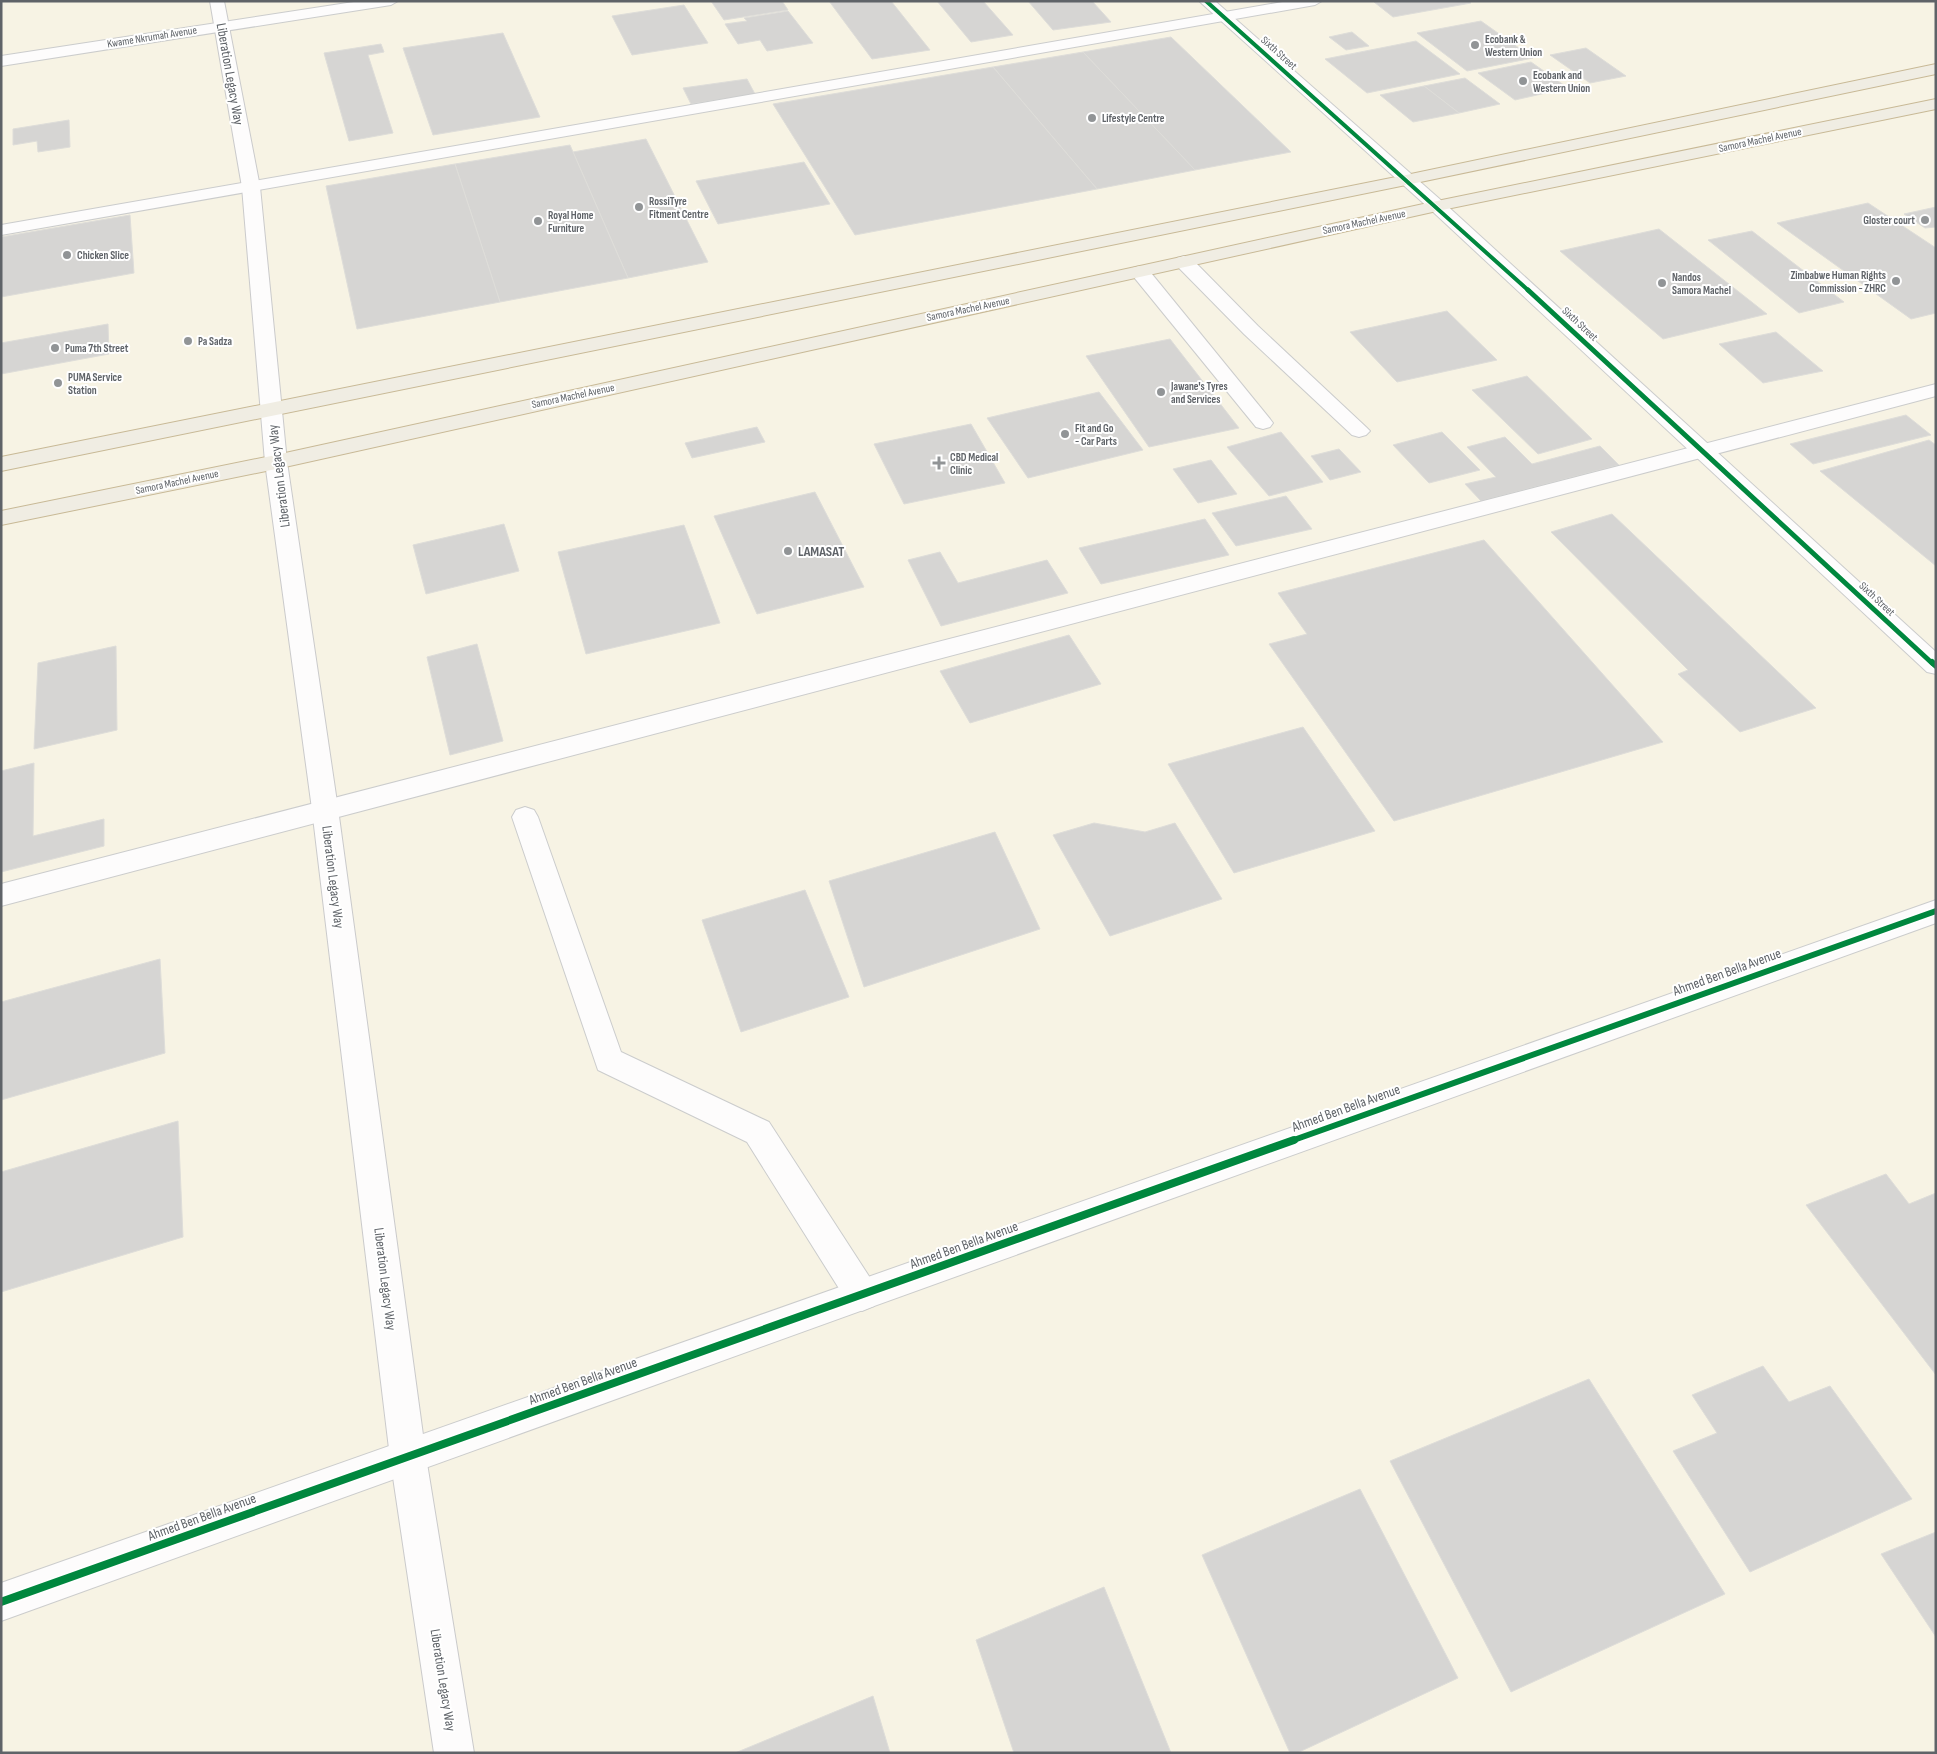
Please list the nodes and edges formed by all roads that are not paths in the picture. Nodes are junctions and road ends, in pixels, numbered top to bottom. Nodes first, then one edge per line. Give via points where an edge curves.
1 (217, 1) edge
2 (391, 1) edge
3 (1206, 1) edge
4 (1314, 1) edge
5 (1224, 17) junction
6 (222, 26) junction
7 (1, 61) edge
8 (1936, 69) edge
9 (1936, 104) edge
10 (1406, 180) junction
11 (251, 187) junction
12 (1437, 206) junction
13 (1, 230) edge
14 (1184, 262) junction
15 (1140, 272) junction
16 (1936, 390) edge
17 (272, 408) junction
18 (1263, 423) dead end
19 (1360, 432) dead end
20 (1704, 452) junction
21 (276, 462) junction
22 (1, 464) edge
23 (1, 518) edge
24 (1936, 666) edge
25 (325, 809) junction
26 (524, 817) dead end
27 (1, 895) edge
28 (1936, 911) edge
29 (862, 1294) junction
30 (408, 1456) junction
31 (1, 1602) edge
32 (454, 1753) edge

1 - 6 street, Liberation Legacy Way
2 - 6 street, Kwame Nkrumah Avenue
3 - 5 street, Sixth Street
4 - 5 street
5 - 10 street, Sixth Street
5 - 11 street
6 - 7 street, Kwame Nkrumah Avenue
6 - 11 street, Liberation Legacy Way
8 - 10 highway
9 - 12 highway, Samora Machel Avenue
10 - 12 street, Sixth Street
10 - 17 highway
11 - 13 street
11 - 17 street, Liberation Legacy Way
12 - 14 highway, Samora Machel Avenue
12 - 20 street, Sixth Street
14 - 15 highway, Samora Machel Avenue
14 - 19 street
15 - 18 street
15 - 21 highway, Samora Machel Avenue
16 - 20 street
17 - 21 street, Liberation Legacy Way
17 - 22 highway
20 - 24 street, Sixth Street
20 - 25 street
21 - 23 highway, Samora Machel Avenue
21 - 25 street, Liberation Legacy Way
25 - 27 street
25 - 30 street, Liberation Legacy Way
26 - 29 street via 609,1061 758,1132
28 - 29 street, Ahmed Ben Bella Avenue
29 - 30 street, Ahmed Ben Bella Avenue
30 - 31 street, Ahmed Ben Bella Avenue
30 - 32 street, Liberation Legacy Way

